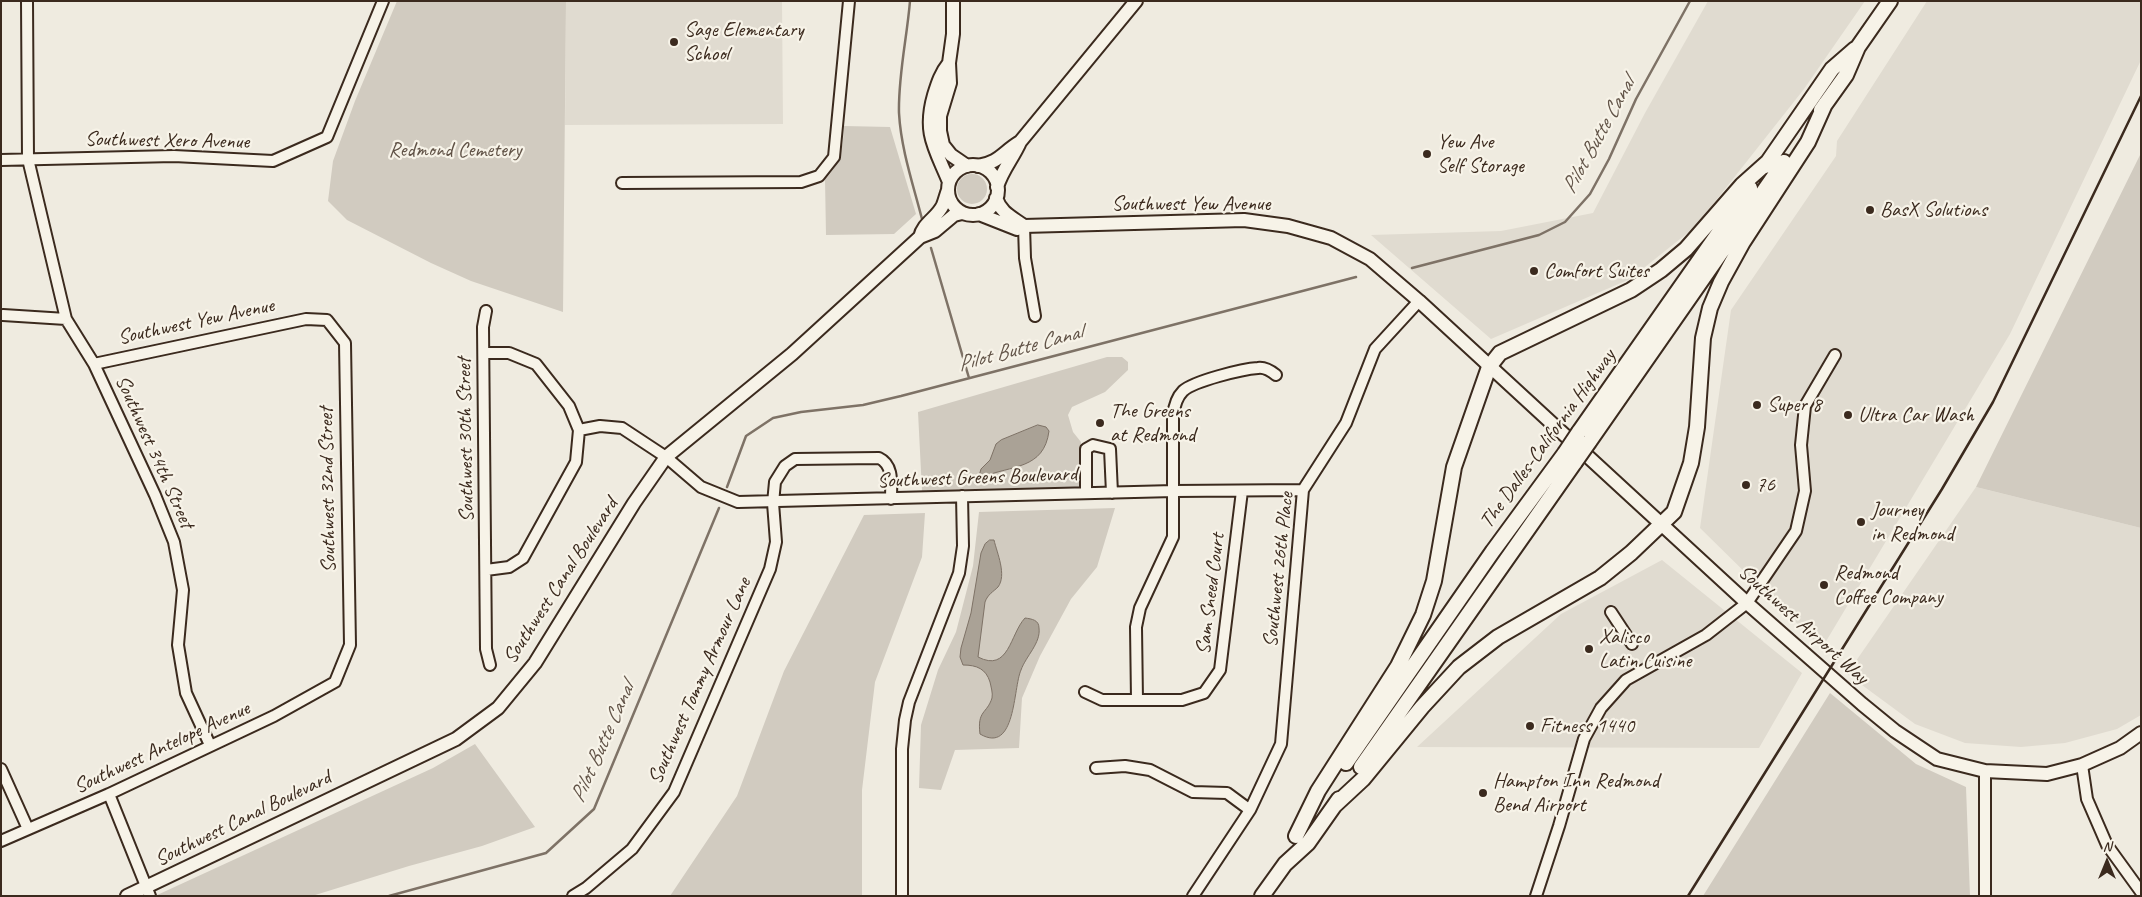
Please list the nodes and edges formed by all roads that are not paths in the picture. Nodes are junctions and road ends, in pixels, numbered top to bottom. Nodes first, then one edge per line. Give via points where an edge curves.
1 (28, 1) edge
2 (383, 1) edge
3 (849, 1) edge
4 (953, 1) edge
5 (1136, 1) edge
6 (1890, 1) edge
7 (1858, 47) junction
8 (948, 62) junction
9 (1825, 104) junction
10 (1020, 142) junction
11 (28, 159) junction
12 (1, 160) edge
13 (1770, 160) junction
14 (973, 166) junction
15 (622, 183) dead end
16 (948, 186) junction
17 (997, 192) junction
18 (962, 213) junction
19 (979, 214) junction
20 (1024, 226) junction
21 (920, 237) junction
22 (1419, 300) junction
23 (486, 311) dead end
24 (3, 315) dead end
25 (1035, 316) dead end
26 (66, 319) junction
27 (306, 319) joint
28 (484, 353) junction
29 (1835, 355) dead end
30 (94, 364) junction
31 (1489, 367) junction
32 (1276, 375) dead end
33 (579, 430) junction
34 (1584, 436) junction
35 (666, 457) junction
36 (1570, 457) junction
37 (1303, 490) junction
38 (1174, 491) junction
39 (1242, 491) junction
40 (1086, 493) junction
41 (1112, 493) junction
42 (962, 496) junction
43 (892, 499) junction
44 (773, 503) junction
45 (1661, 524) junction
46 (486, 570) junction
47 (1747, 603) junction
48 (1611, 612) dead end
49 (1632, 644) dead end
50 (490, 665) dead end
51 (335, 682) joint
52 (1084, 692) dead end
53 (1137, 700) junction
54 (2141, 732) edge
55 (210, 745) junction
56 (2082, 765) junction
57 (1096, 768) dead end
58 (1, 769) edge
59 (1985, 771) junction
60 (109, 794) junction
61 (1335, 806) junction
62 (1250, 810) junction
63 (28, 829) junction
64 (1296, 836) junction
65 (1, 841) edge
66 (1285, 864) junction
67 (148, 892) edge
68 (2141, 892) edge
69 (127, 896) edge
70 (573, 896) edge
71 (902, 896) edge
72 (1193, 896) edge
73 (1262, 896) edge
74 (1536, 896) edge
75 (1985, 896) edge

1 - 11 street, Southwest 34th Street
2 - 11 street, Southwest Xero Avenue via 327,137 273,161 174,156
3 - 15 street via 834,157 818,176 801,182
4 - 8 main road via 953,34
5 - 10 main road
6 - 7 highway, The Dalles-California Highway
7 - 9 highway, The Dalles-California Highway via 1846,75
7 - 13 highway, The Dalles-California Highway via 1832,69
8 - 14 main road via 950,83 940,116 943,145 951,155
8 - 16 main road via 940,74 929,126
9 - 34 highway, The Dalles-California Highway
9 - 45 highway via 1808,142 1743,242 1710,308 1703,338 1697,427 1691,463 1674,512
10 - 14 main road via 990,164
10 - 17 main road via 1000,177
11 - 12 street, Southwest Xero Avenue
11 - 26 street, Southwest 34th Street
13 - 31 highway via 1742,185 1686,249 1661,270 1631,290 1500,353
13 - 34 highway, The Dalles-California Highway
14 - 16 main road via 956,172
14 - 17 main road via 991,174
16 - 18 main road via 950,201
16 - 21 main road, Southwest Canal Boulevard via 943,205 922,228
17 - 19 main road via 992,206
17 - 20 main road via 1000,208
18 - 19 main road
18 - 21 main road, Southwest Canal Boulevard
19 - 20 main road, Southwest Yew Avenue via 1017,229
20 - 22 main road, Southwest Yew Avenue via 1244,220 1288,226 1331,238 1370,259
20 - 25 street via 1025,258
21 - 35 main road, Southwest Canal Boulevard via 792,354
22 - 31 main road, Southwest Yew Avenue
22 - 37 street, Southwest 26th Place via 1376,349 1346,423
23 - 28 street, Southwest 30th Street
24 - 26 street
26 - 30 street, Southwest 34th Street
27 - 30 street, Southwest Yew Avenue
27 - 51 street, Southwest 32nd Street via 327,320 345,343 350,645
28 - 33 street via 509,353 536,364 569,406
28 - 46 street, Southwest 30th Street
29 - 47 street via 1805,406 1801,445 1805,492 1796,531
30 - 55 street, Southwest 34th Street via 174,542 183,590 178,645 186,693
31 - 45 main road, Southwest Airport Way
31 - 64 highway via 1454,467 1434,581 1423,615 1398,666 1318,791
32 - 38 street via 1259,368 1199,382 1181,393 1174,410
33 - 35 street, Southwest Greens Boulevard via 600,426 622,428
33 - 46 street via 576,462 523,558 509,567
34 - 36 highway, The Dalles-California Highway, bridge
35 - 44 street, Southwest Greens Boulevard via 701,488 738,502
35 - 67 main road, Southwest Canal Boulevard via 535,663 498,708 456,739
36 - 61 highway, The Dalles-California Highway
36 - 64 highway, The Dalles-California Highway via 1493,551
37 - 39 street, Southwest Greens Boulevard
37 - 62 street, Southwest 26th Place via 1281,744
38 - 39 street, Southwest Greens Boulevard
38 - 41 street, Southwest Greens Boulevard
38 - 53 street via 1173,537 1145,594 1136,627
39 - 53 street, Sam Sneed Court via 1220,670 1204,693 1182,700
40 - 41 street, Southwest Greens Boulevard
40 - 41 street via 1086,449 1094,445 1110,448
40 - 42 street, Southwest Greens Boulevard
42 - 43 street, Southwest Greens Boulevard
42 - 71 street via 963,546 959,572 905,720 902,749
43 - 44 street, Southwest Greens Boulevard
43 - 44 street, Southwest Tommy Armour Lane via 889,468 879,458 796,459 777,476
44 - 70 street, Southwest Tommy Armour Lane via 776,542 770,568 674,792 632,849
45 - 47 main road, Southwest Airport Way
45 - 61 highway via 1600,578 1498,637 1459,667 1363,779
46 - 50 street, Southwest 30th Street via 486,649
47 - 59 main road, Southwest Airport Way via 1895,731 1937,759
47 - 74 street via 1706,635 1626,680 1601,708 1584,739
48 - 49 street
51 - 55 street, Southwest Antelope Avenue via 274,716
52 - 53 street, Sam Sneed Court via 1102,700
54 - 56 main road, Southwest Airport Way via 2120,748
55 - 60 street, Southwest Antelope Avenue
56 - 59 main road, Southwest Airport Way via 2047,774
56 - 68 street via 2087,799 2106,845
57 - 62 street via 1125,766 1150,770 1192,792 1227,793
58 - 63 street
59 - 75 street
60 - 63 street, Southwest Antelope Avenue
60 - 67 street
61 - 66 highway, The Dalles-California Highway via 1308,843
62 - 72 street, Southwest 26th Place
63 - 65 street, Southwest Antelope Avenue
64 - 66 highway, The Dalles-California Highway
66 - 73 highway, The Dalles-California Highway
67 - 69 main road, Southwest Canal Boulevard

